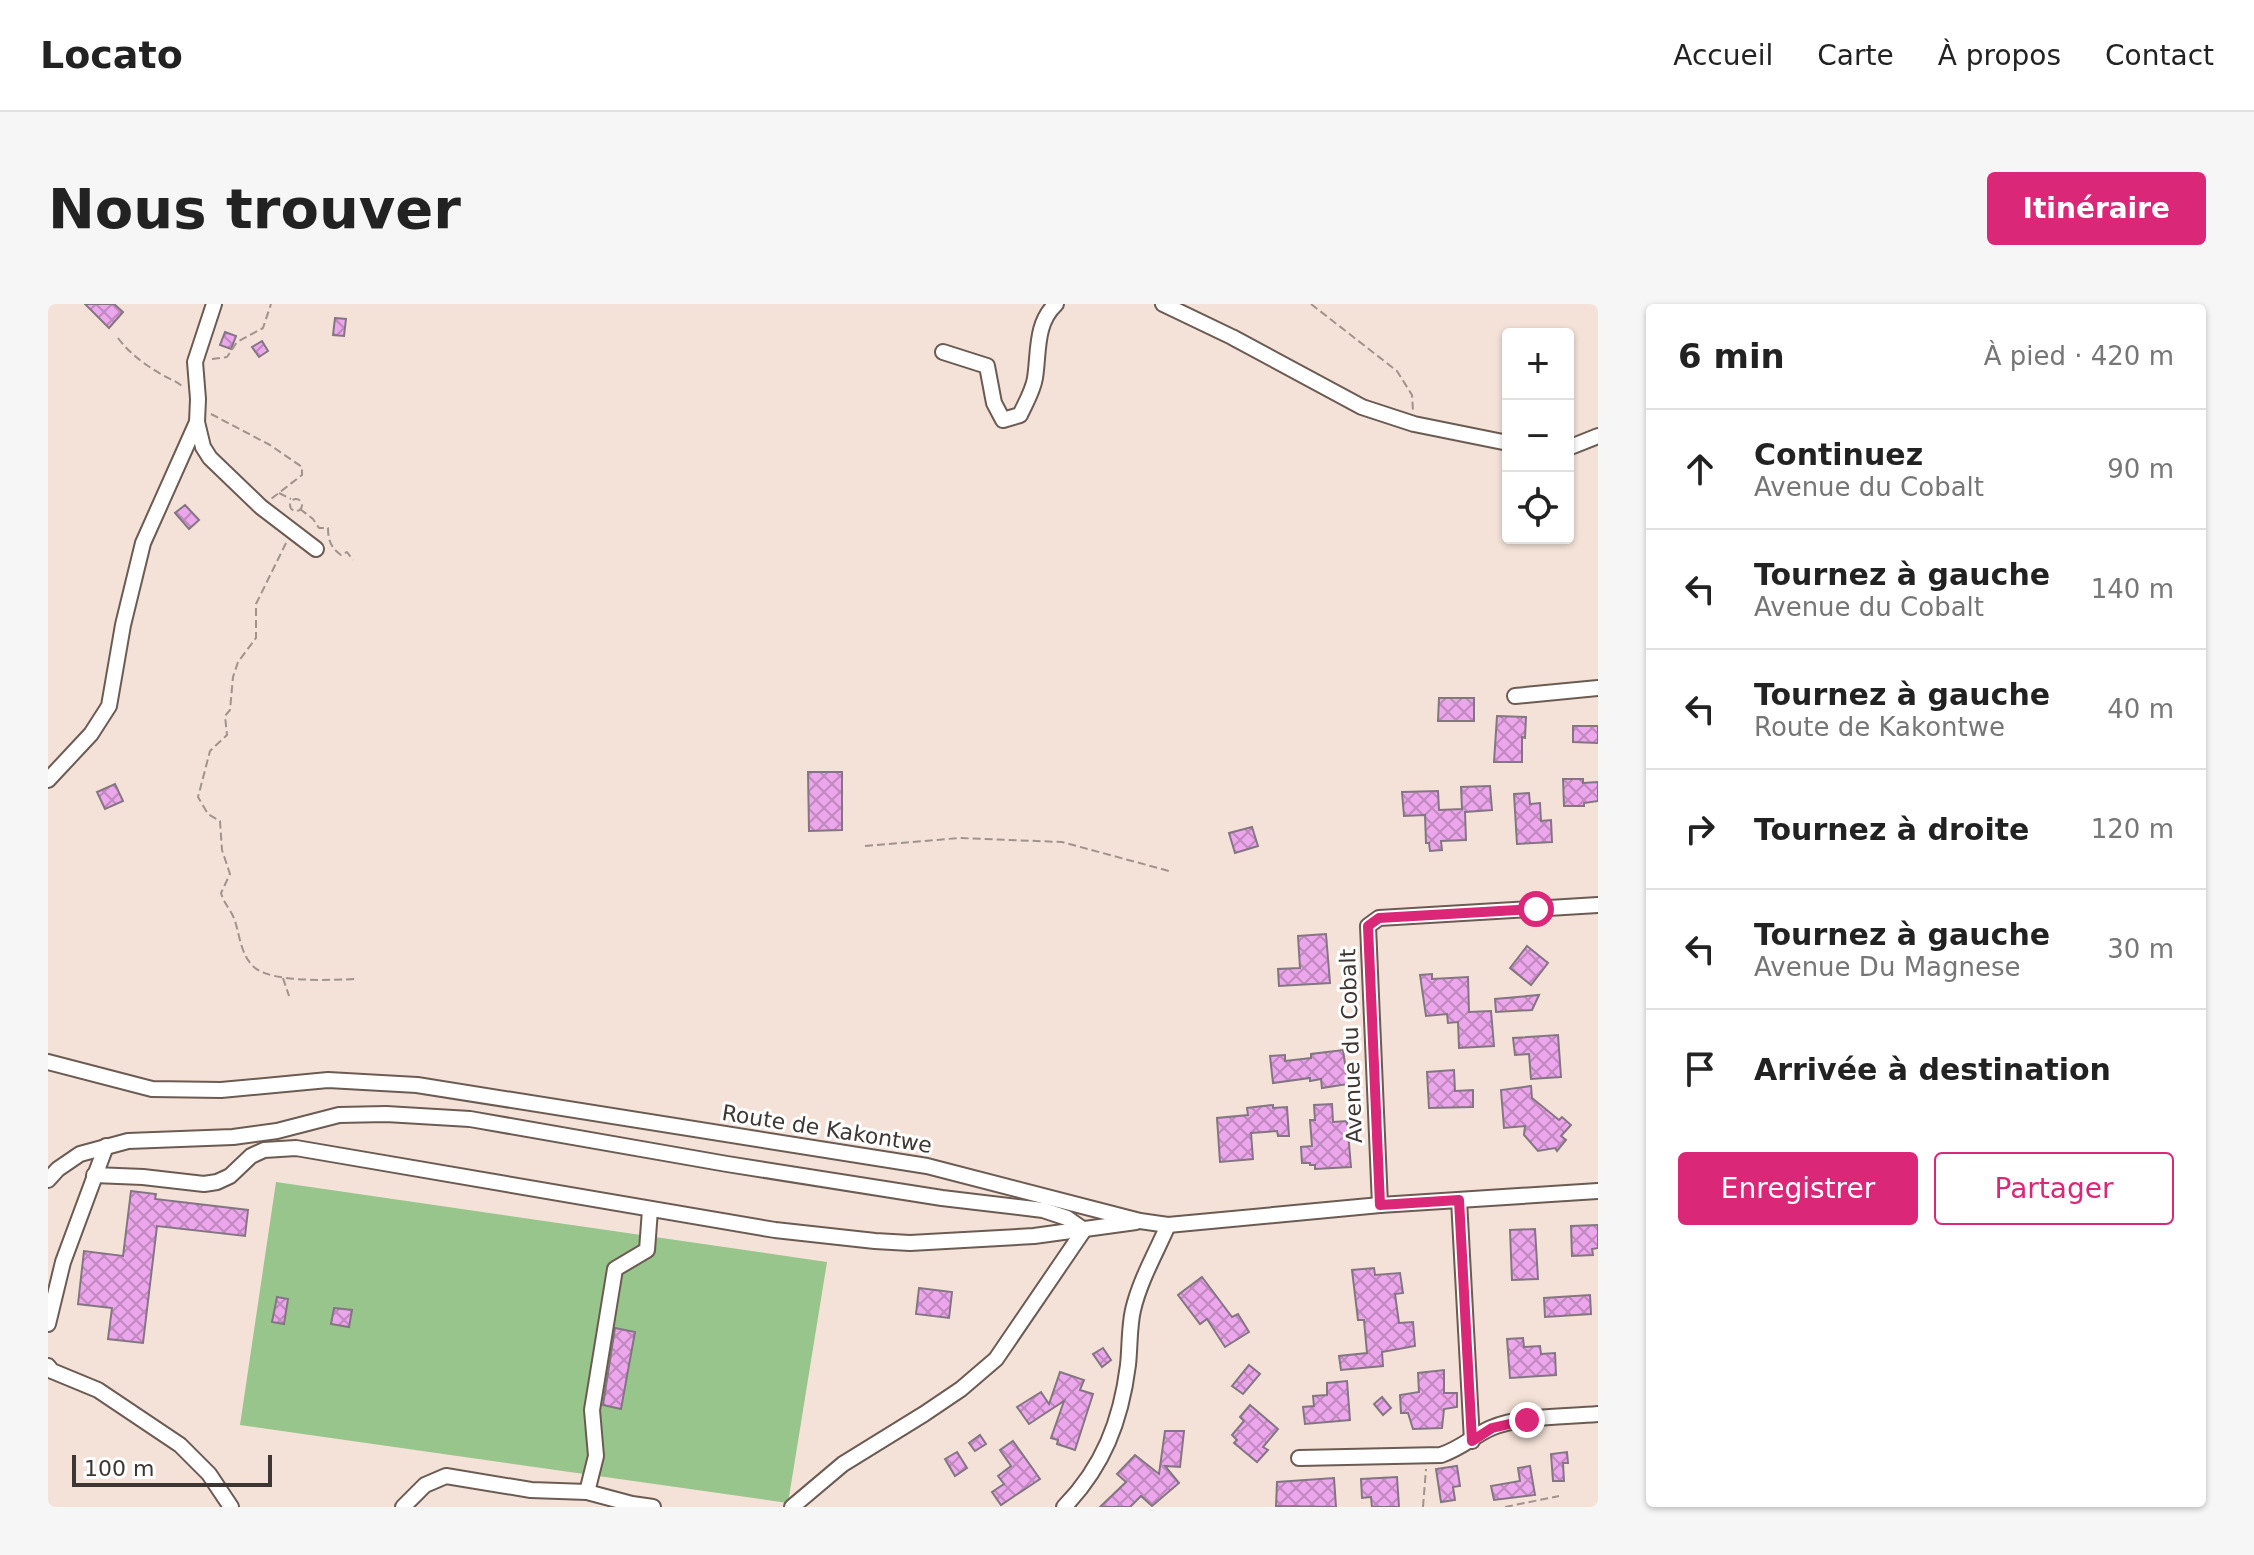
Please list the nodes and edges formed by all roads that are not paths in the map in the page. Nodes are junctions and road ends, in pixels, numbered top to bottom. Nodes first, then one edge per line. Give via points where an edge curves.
1 (214, 304) edge
2 (1056, 304) edge
3 (1163, 304) edge
4 (943, 352) dead end
5 (197, 422) junction
6 (1598, 436) edge
7 (1502, 442) edge
8 (1574, 446) edge
9 (316, 549) dead end
10 (1598, 688) edge
11 (1515, 696) dead end
12 (48, 780) edge
13 (1598, 905) edge
14 (48, 1062) edge
15 (106, 1146) junction
16 (94, 1175) junction
17 (48, 1180) edge
18 (1598, 1191) edge
19 (1459, 1200) junction
20 (1380, 1205) junction
21 (650, 1210) junction
22 (1140, 1221) junction
23 (1168, 1225) junction
24 (1084, 1230) junction
25 (48, 1254) edge
26 (63, 1262) junction
27 (48, 1324) edge
28 (48, 1366) edge
29 (1598, 1414) edge
30 (1472, 1441) junction
31 (1299, 1458) dead end
32 (587, 1492) junction
33 (231, 1507) edge
34 (403, 1507) edge
35 (653, 1507) edge
36 (792, 1507) edge
37 (1064, 1507) edge

1 - 5 street via 195,362
2 - 4 street via 1048,311 1037,344 1034,381 1020,415 1003,420 987,366
3 - 7 street via 1362,407
5 - 9 street via 210,458
5 - 12 street via 143,543 109,706
6 - 8 street
10 - 11 street
13 - 20 street, Avenue du Cobalt via 1379,918 1368,926
14 - 22 street, Route de Kakontwe via 152,1089 221,1090 328,1080 417,1085 927,1166
15 - 16 street
15 - 17 street via 80,1154
15 - 24 street via 151,1138 255,1134 339,1115 470,1119 713,1162 1043,1210
16 - 21 street via 204,1184 230,1176 264,1150 296,1148
16 - 26 street
18 - 19 street, Route de Kakontwe
19 - 20 street, Route de Kakontwe
19 - 30 street
20 - 23 street, Route de Kakontwe
21 - 24 street via 875,1241
21 - 32 street via 647,1250 615,1269 592,1410 596,1456
22 - 23 street, Route de Kakontwe
22 - 24 street
23 - 37 street via 1139,1285 1118,1421 1094,1471
24 - 36 street via 996,1359 961,1389 843,1464
25 - 26 street
26 - 27 street
28 - 33 street via 98,1390 180,1445
29 - 30 street via 1506,1424
30 - 31 street via 1426,1456
32 - 34 street via 531,1490 446,1476 425,1485
32 - 35 street

